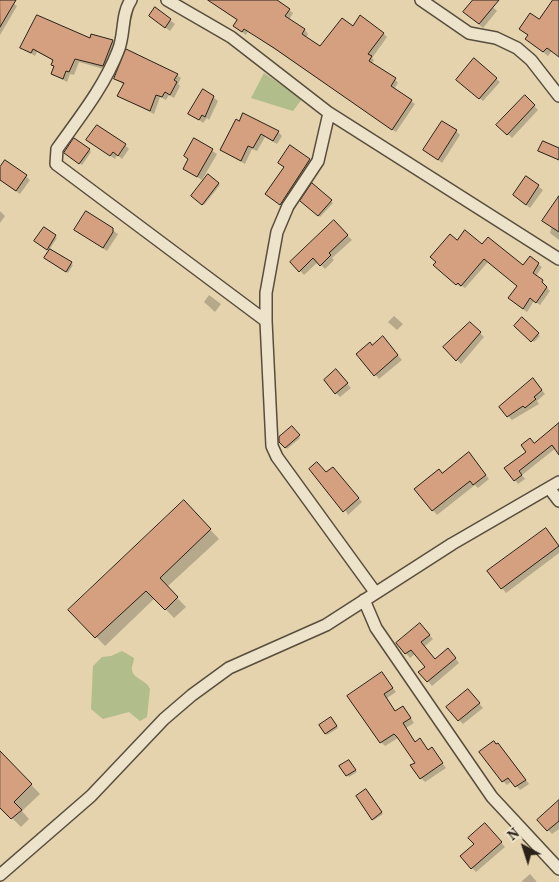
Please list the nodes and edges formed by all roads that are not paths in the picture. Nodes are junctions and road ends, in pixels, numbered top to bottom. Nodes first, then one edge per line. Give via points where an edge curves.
1 (131, 0) edge
2 (168, 0) edge
3 (421, 0) edge
4 (559, 96) edge
5 (329, 113) junction
6 (559, 259) edge
7 (266, 321) junction
8 (554, 485) edge
9 (559, 501) edge
10 (375, 592) junction
11 (364, 600) junction
12 (559, 869) edge
13 (0, 875) edge

1 - 7 street via 126,7 124,27 113,63 57,149 56,164
2 - 5 street via 231,37
3 - 4 street via 468,33 496,38 517,48
5 - 6 street
5 - 7 street via 318,161 288,206 277,232 266,293
7 - 10 street via 272,446
8 - 9 street
8 - 10 street
10 - 11 street
11 - 12 street via 376,628 492,797
11 - 13 street via 308,635 229,668 192,694 91,796

